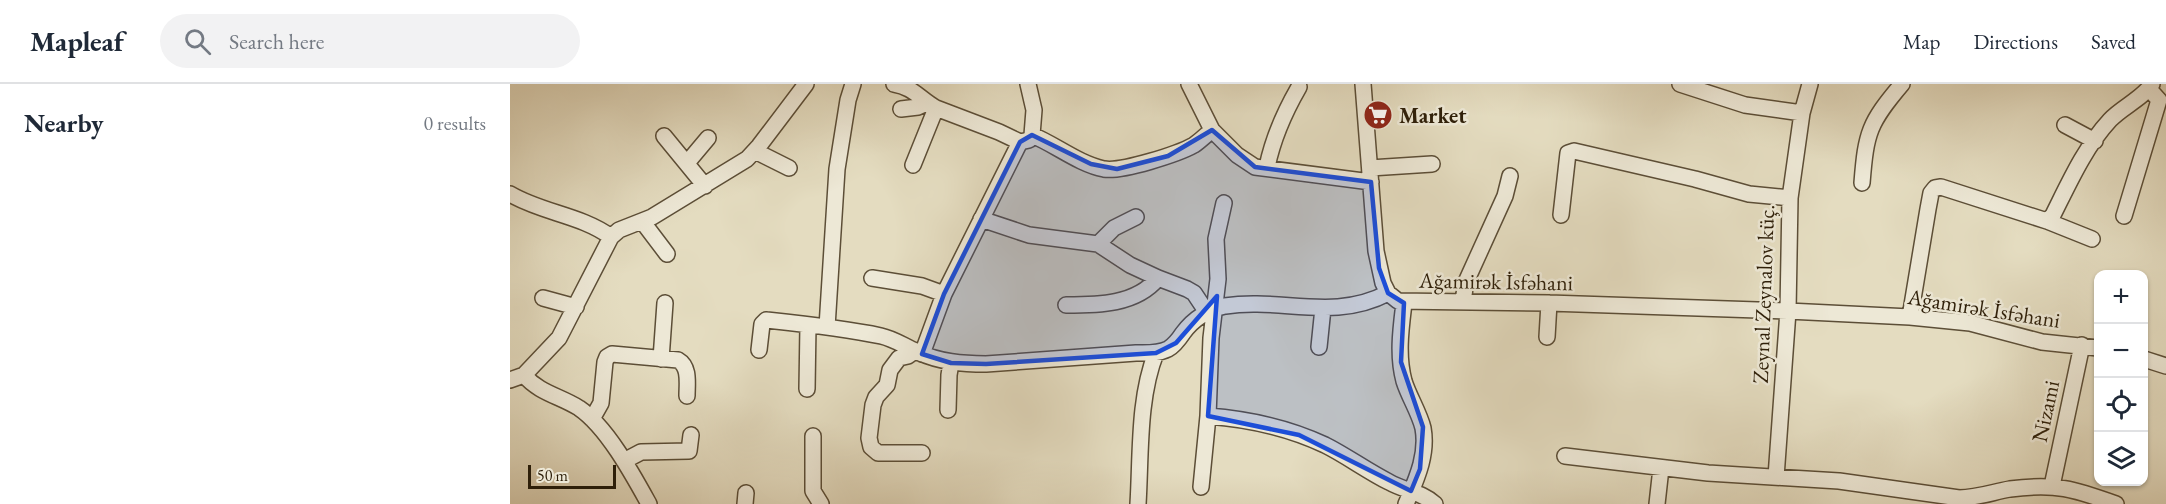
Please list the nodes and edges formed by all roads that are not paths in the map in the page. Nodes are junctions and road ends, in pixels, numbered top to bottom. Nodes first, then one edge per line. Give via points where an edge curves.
1 (806, 84) edge
2 (853, 84) edge
3 (894, 84) edge
4 (1028, 84) edge
5 (1189, 84) edge
6 (1362, 84) edge
7 (1680, 84) edge
8 (1810, 84) edge
9 (1902, 84) edge
10 (2150, 86) edge
11 (1299, 87) dead end
12 (931, 106) junction
13 (901, 109) dead end
14 (1802, 113) junction
15 (2065, 125) dead end
16 (1212, 130) junction
17 (664, 136) dead end
18 (708, 138) dead end
19 (1026, 139) junction
20 (2095, 141) junction
21 (755, 151) junction
22 (687, 163) junction
23 (1432, 164) dead end
24 (913, 165) dead end
25 (789, 168) dead end
26 (1267, 168) junction
27 (1370, 175) junction
28 (1510, 176) dead end
29 (1862, 183) dead end
30 (705, 186) junction
31 (510, 194) edge
32 (1790, 198) junction
33 (1224, 203) dead end
34 (1562, 215) dead end
35 (2124, 216) dead end
36 (1136, 217) dead end
37 (981, 219) junction
38 (642, 221) junction
39 (2047, 221) junction
40 (611, 237) junction
41 (2092, 238) dead end
42 (1098, 244) junction
43 (667, 254) dead end
44 (872, 278) dead end
45 (1158, 279) junction
46 (1388, 293) junction
47 (944, 294) junction
48 (543, 298) dead end
49 (1463, 301) junction
50 (665, 303) dead end
51 (1404, 303) junction
52 (1549, 303) junction
53 (1066, 305) dead end
54 (576, 307) junction
55 (1323, 308) junction
56 (1211, 310) junction
57 (1788, 311) junction
58 (1910, 317) junction
59 (808, 325) junction
60 (827, 327) junction
61 (1547, 337) dead end
62 (2082, 345) junction
63 (1319, 347) dead end
64 (2094, 347) edge
65 (759, 350) dead end
66 (919, 353) junction
67 (1156, 353) junction
68 (661, 359) junction
69 (2148, 360) edge
70 (951, 363) junction
71 (2166, 366) edge
72 (517, 378) edge
73 (807, 389) dead end
74 (687, 396) dead end
75 (948, 410) dead end
76 (1208, 416) junction
77 (592, 419) junction
78 (691, 435) dead end
79 (813, 436) dead end
80 (922, 453) dead end
81 (1565, 456) dead end
82 (624, 461) junction
83 (1661, 468) junction
84 (1776, 477) junction
85 (2052, 486) junction
86 (1201, 487) dead end
87 (1408, 497) edge
88 (1997, 498) edge
89 (649, 504) edge
90 (821, 504) edge
91 (1138, 504) edge
92 (1435, 504) edge
93 (1657, 504) edge
94 (2116, 504) edge

1 - 21 street
2 - 60 street via 837,169
3 - 12 street via 914,90
4 - 19 street via 1034,110
5 - 16 street
6 - 27 street
7 - 14 street via 1744,105
8 - 14 street, Zeynal Zeynalov küç.
9 - 29 street via 1870,128
10 - 20 street via 2110,119
10 - 35 street via 2159,100
11 - 26 street via 1285,112
12 - 13 street
12 - 19 street
12 - 24 street
14 - 32 street, Zeynal Zeynalov küç.
15 - 20 street
16 - 19 street via 1194,145 1168,156 1117,169 1104,169
16 - 26 street via 1246,163
17 - 22 street
18 - 22 street
19 - 37 street
20 - 39 street
21 - 25 street
21 - 30 street
22 - 30 street
23 - 27 street
26 - 27 street
27 - 46 street via 1376,251
28 - 49 street via 1505,196 1466,282
30 - 38 street
31 - 40 street via 593,225
32 - 34 street via 1749,194 1574,151 1568,153 1566,162
32 - 57 street, Zeynal Zeynalov küç.
33 - 56 street via 1216,239 1219,267
36 - 42 street via 1114,228
37 - 42 street via 1029,235
37 - 47 street
38 - 40 street
38 - 43 street
39 - 41 street
39 - 58 street via 1935,188
40 - 54 street
42 - 45 street
44 - 47 street via 922,285
45 - 53 street via 1144,291 1114,302
45 - 56 street via 1194,293
46 - 51 street, Ağamirək İsfəhani
46 - 55 street, Ağamirək İsfəhani via 1361,305
47 - 66 street
48 - 54 street
49 - 51 street, Ağamirək İsfəhani
49 - 52 street, Ağamirək İsfəhani
50 - 68 street
51 - 87 street via 1401,362 1404,381 1423,427 1424,442 1420,469
52 - 57 street, Ağamirək İsfəhani
52 - 61 street
54 - 72 street via 559,338
55 - 56 street, Ağamirək İsfəhani via 1242,304
55 - 63 street
56 - 67 street via 1195,319 1176,343
56 - 76 street
57 - 58 street, Ağamirək İsfəhani
57 - 84 street, Zeynal Zeynalov küç.
58 - 62 street, Ağamirək İsfəhani via 1970,323 2042,342
59 - 60 street
59 - 65 street via 766,320
59 - 73 street
60 - 66 street via 881,336
62 - 64 street, Ağamirək İsfəhani
62 - 85 street, Nizami
66 - 70 street
66 - 80 street via 899,358 890,370 885,388 876,397 869,438 878,453
67 - 70 street
67 - 91 street via 1145,393
68 - 74 street via 684,363
68 - 77 street via 612,354 607,357 601,403
69 - 71 street
70 - 75 street
72 - 77 street via 577,407
76 - 86 street
76 - 87 street via 1261,424 1324,445
77 - 82 street
78 - 82 street via 689,451 641,452
79 - 90 street via 813,491
81 - 83 street
82 - 89 street
83 - 84 street
83 - 93 street
84 - 88 street via 1839,481 1959,498
85 - 88 street
85 - 94 street via 2075,489
87 - 92 street via 1427,497

